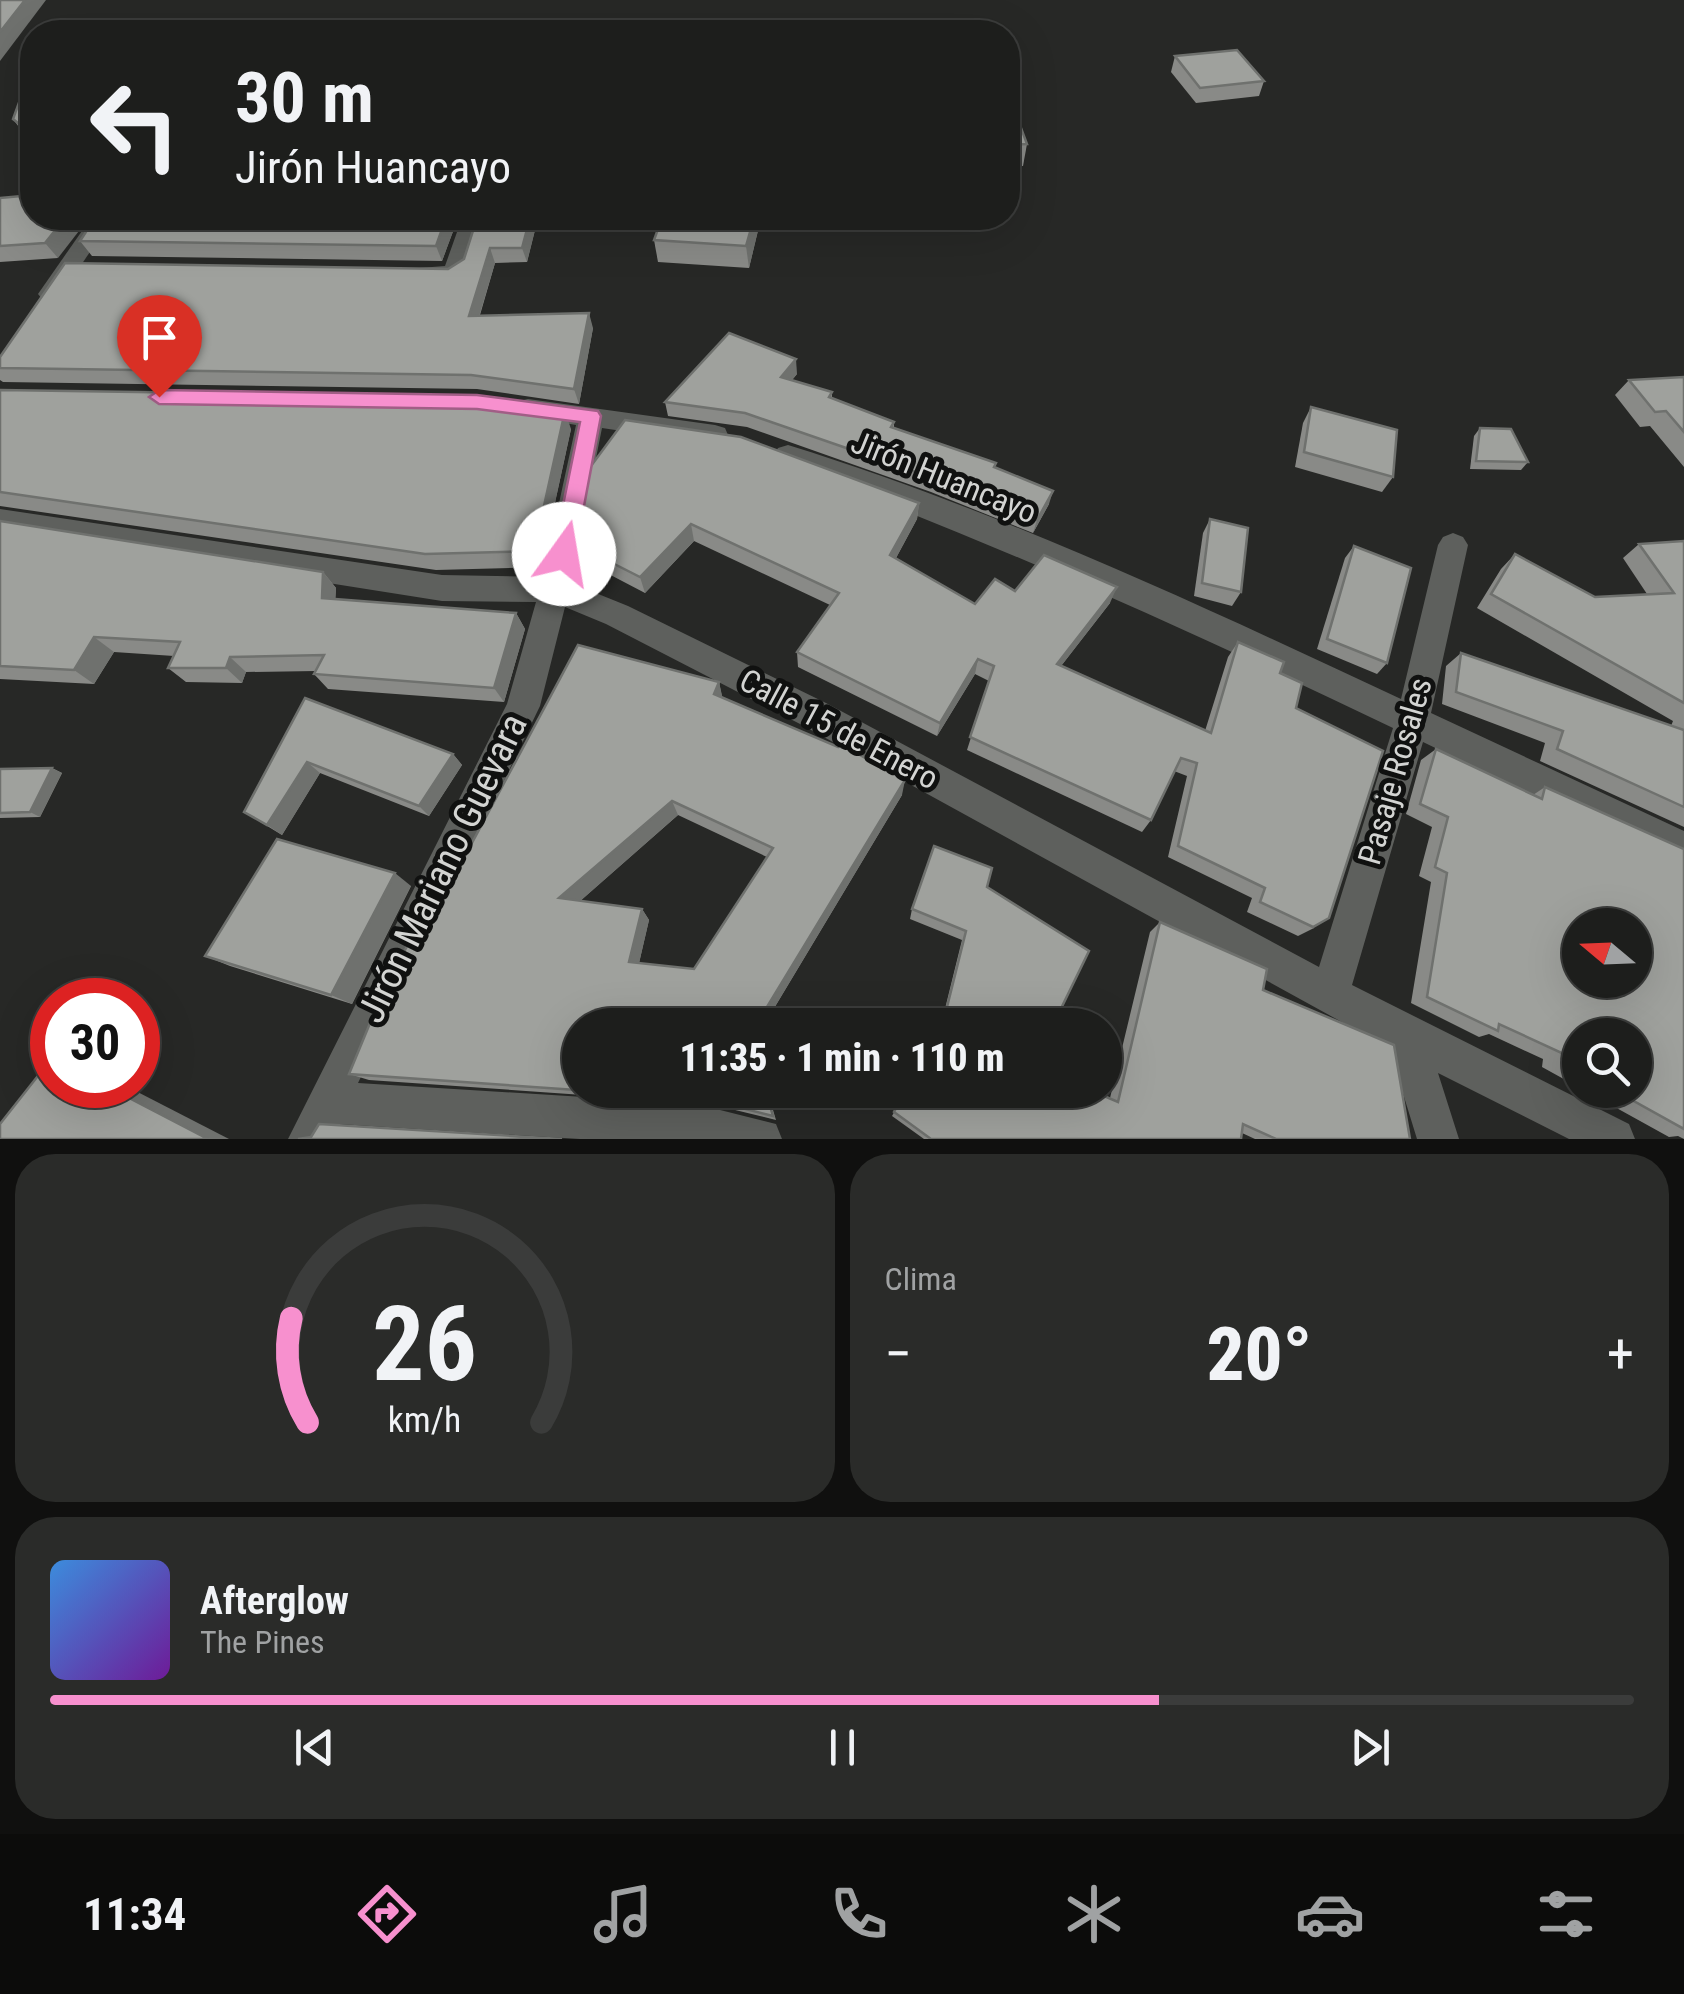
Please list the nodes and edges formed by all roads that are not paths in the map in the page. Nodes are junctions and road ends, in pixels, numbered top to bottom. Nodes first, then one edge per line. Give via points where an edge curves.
1 (96, 230) edge
2 (469, 230) edge
3 (396, 272) edge
4 (39, 310) edge
5 (496, 404) edge
6 (591, 416) junction
7 (0, 520) edge
8 (1453, 545) dead end
9 (555, 590) junction
10 (1412, 722) junction
11 (1684, 850) edge
12 (1330, 994) junction
13 (1405, 1034) junction
14 (317, 1120) edge
15 (762, 1139) edge
16 (1438, 1139) edge
17 (1614, 1139) edge

1 - 4 street via 78,267
2 - 3 street via 454,273
5 - 6 street, Jirón Huancayo
6 - 9 street, Jirón Mariano Guevara
6 - 10 street, Jirón Huancayo via 755,444 871,484 1127,588
7 - 9 street, Calle 15 de Enero via 442,588
8 - 10 street, Pasaje Rosales
9 - 12 street, Calle 15 de Enero via 814,714
9 - 14 street, Jirón Mariano Guevara via 523,706
10 - 11 street, Jirón Huancayo
10 - 12 street, Pasaje Rosales
12 - 13 street, Calle 15 de Enero
13 - 16 street
13 - 17 street, Calle 15 de Enero
14 - 15 street via 696,1125

